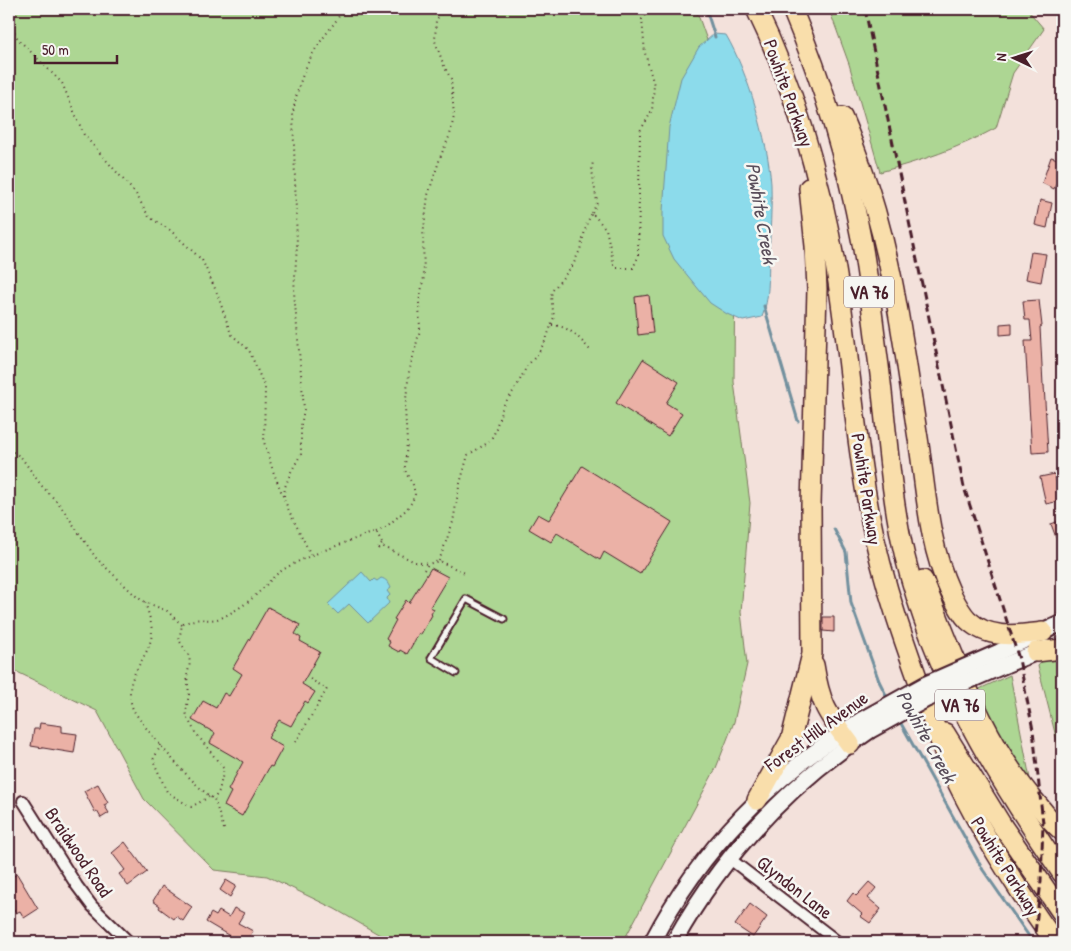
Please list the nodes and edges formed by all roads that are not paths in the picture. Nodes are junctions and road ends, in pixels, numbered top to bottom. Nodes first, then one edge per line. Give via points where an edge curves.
1 (756, 9) edge
2 (792, 9) edge
3 (816, 70) junction
4 (802, 122) junction
5 (897, 519) junction
6 (504, 619) dead end
7 (1062, 623) edge
8 (1043, 632) junction
9 (1062, 642) edge
10 (1062, 649) edge
11 (1036, 652) junction
12 (812, 654) junction
13 (1002, 659) junction
14 (456, 673) dead end
15 (929, 710) junction
16 (846, 738) junction
17 (757, 800) junction
18 (23, 801) dead end
19 (1062, 831) edge
20 (730, 858) junction
21 (1062, 873) edge
22 (1062, 912) edge
23 (130, 942) edge
24 (652, 942) edge
25 (674, 942) edge
26 (838, 942) edge
27 (1055, 942) edge

1 - 4 highway, Powhite Parkway / VA 76
2 - 3 highway, Powhite Parkway / VA 76
3 - 5 highway, Powhite Parkway / VA 76 via 846,166 861,239
3 - 8 highway via 847,128 871,192 882,235 894,287 933,540 944,578 968,620 985,630 1003,636
4 - 12 highway via 817,289 811,505
4 - 15 highway, Powhite Parkway / VA 76 via 829,230 869,514 897,620
5 - 19 highway via 989,734 1015,777
5 - 21 highway, Powhite Parkway / VA 76 via 928,631 960,705 1008,793
6 - 14 lane via 466,599 431,658
7 - 8 main road, Forest Hill Avenue
8 - 13 main road, Forest Hill Avenue
9 - 11 main road, Forest Hill Avenue
10 - 11 highway
11 - 13 main road, Forest Hill Avenue
12 - 16 highway via 822,703
12 - 17 highway via 791,739
13 - 16 main road, Forest Hill Avenue, bridge via 927,699 866,725
15 - 22 highway, VA 76 via 1003,827
15 - 27 highway, Powhite Parkway / VA 76 via 948,763 984,834 1015,886
16 - 17 main road, Forest Hill Avenue
16 - 20 main road, Forest Hill Avenue
17 - 24 main road, Forest Hill Avenue via 698,867
18 - 23 street, Braidwood Road via 76,886
20 - 25 main road, Forest Hill Avenue
20 - 26 street, Glyndon Lane

